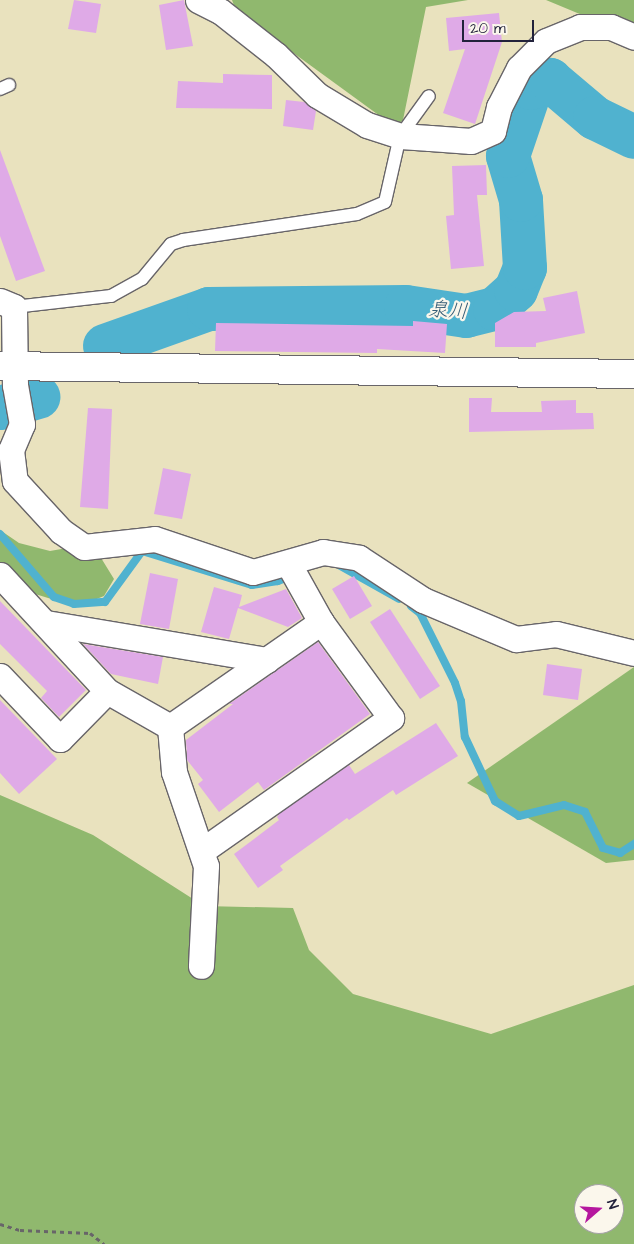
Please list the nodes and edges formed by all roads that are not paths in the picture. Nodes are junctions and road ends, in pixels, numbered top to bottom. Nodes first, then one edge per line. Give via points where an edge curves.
1 (198, 0) edge
2 (634, 37) edge
3 (429, 96) dead end
4 (400, 136) junction
5 (7, 304) edge
6 (10, 372) edge
7 (634, 374) edge
8 (7, 471) edge
9 (292, 570) junction
10 (0, 575) edge
11 (321, 622) junction
12 (46, 624) junction
13 (634, 653) edge
14 (267, 660) junction
15 (0, 676) edge
16 (107, 690) junction
17 (170, 727) junction
18 (203, 850) junction
19 (201, 966) dead end

1 - 4 street via 220,11 276,55 317,95 367,125
2 - 4 street via 611,27 580,27 546,41 519,68 500,107 493,131 471,141
3 - 4 lane
4 - 5 lane via 385,202 357,214 183,240 171,244 142,279 111,296
5 - 6 street
6 - 7 street
6 - 8 street via 22,424 11,450
8 - 9 street via 61,531 84,547 155,539 253,572
9 - 11 street
9 - 13 street via 323,552 359,558 423,600 516,639 556,634
10 - 12 street
11 - 14 street
11 - 18 street via 391,718
12 - 14 street
12 - 16 street
14 - 17 street
15 - 16 street via 60,740
16 - 17 street
17 - 18 street via 174,772
18 - 19 street via 206,866

